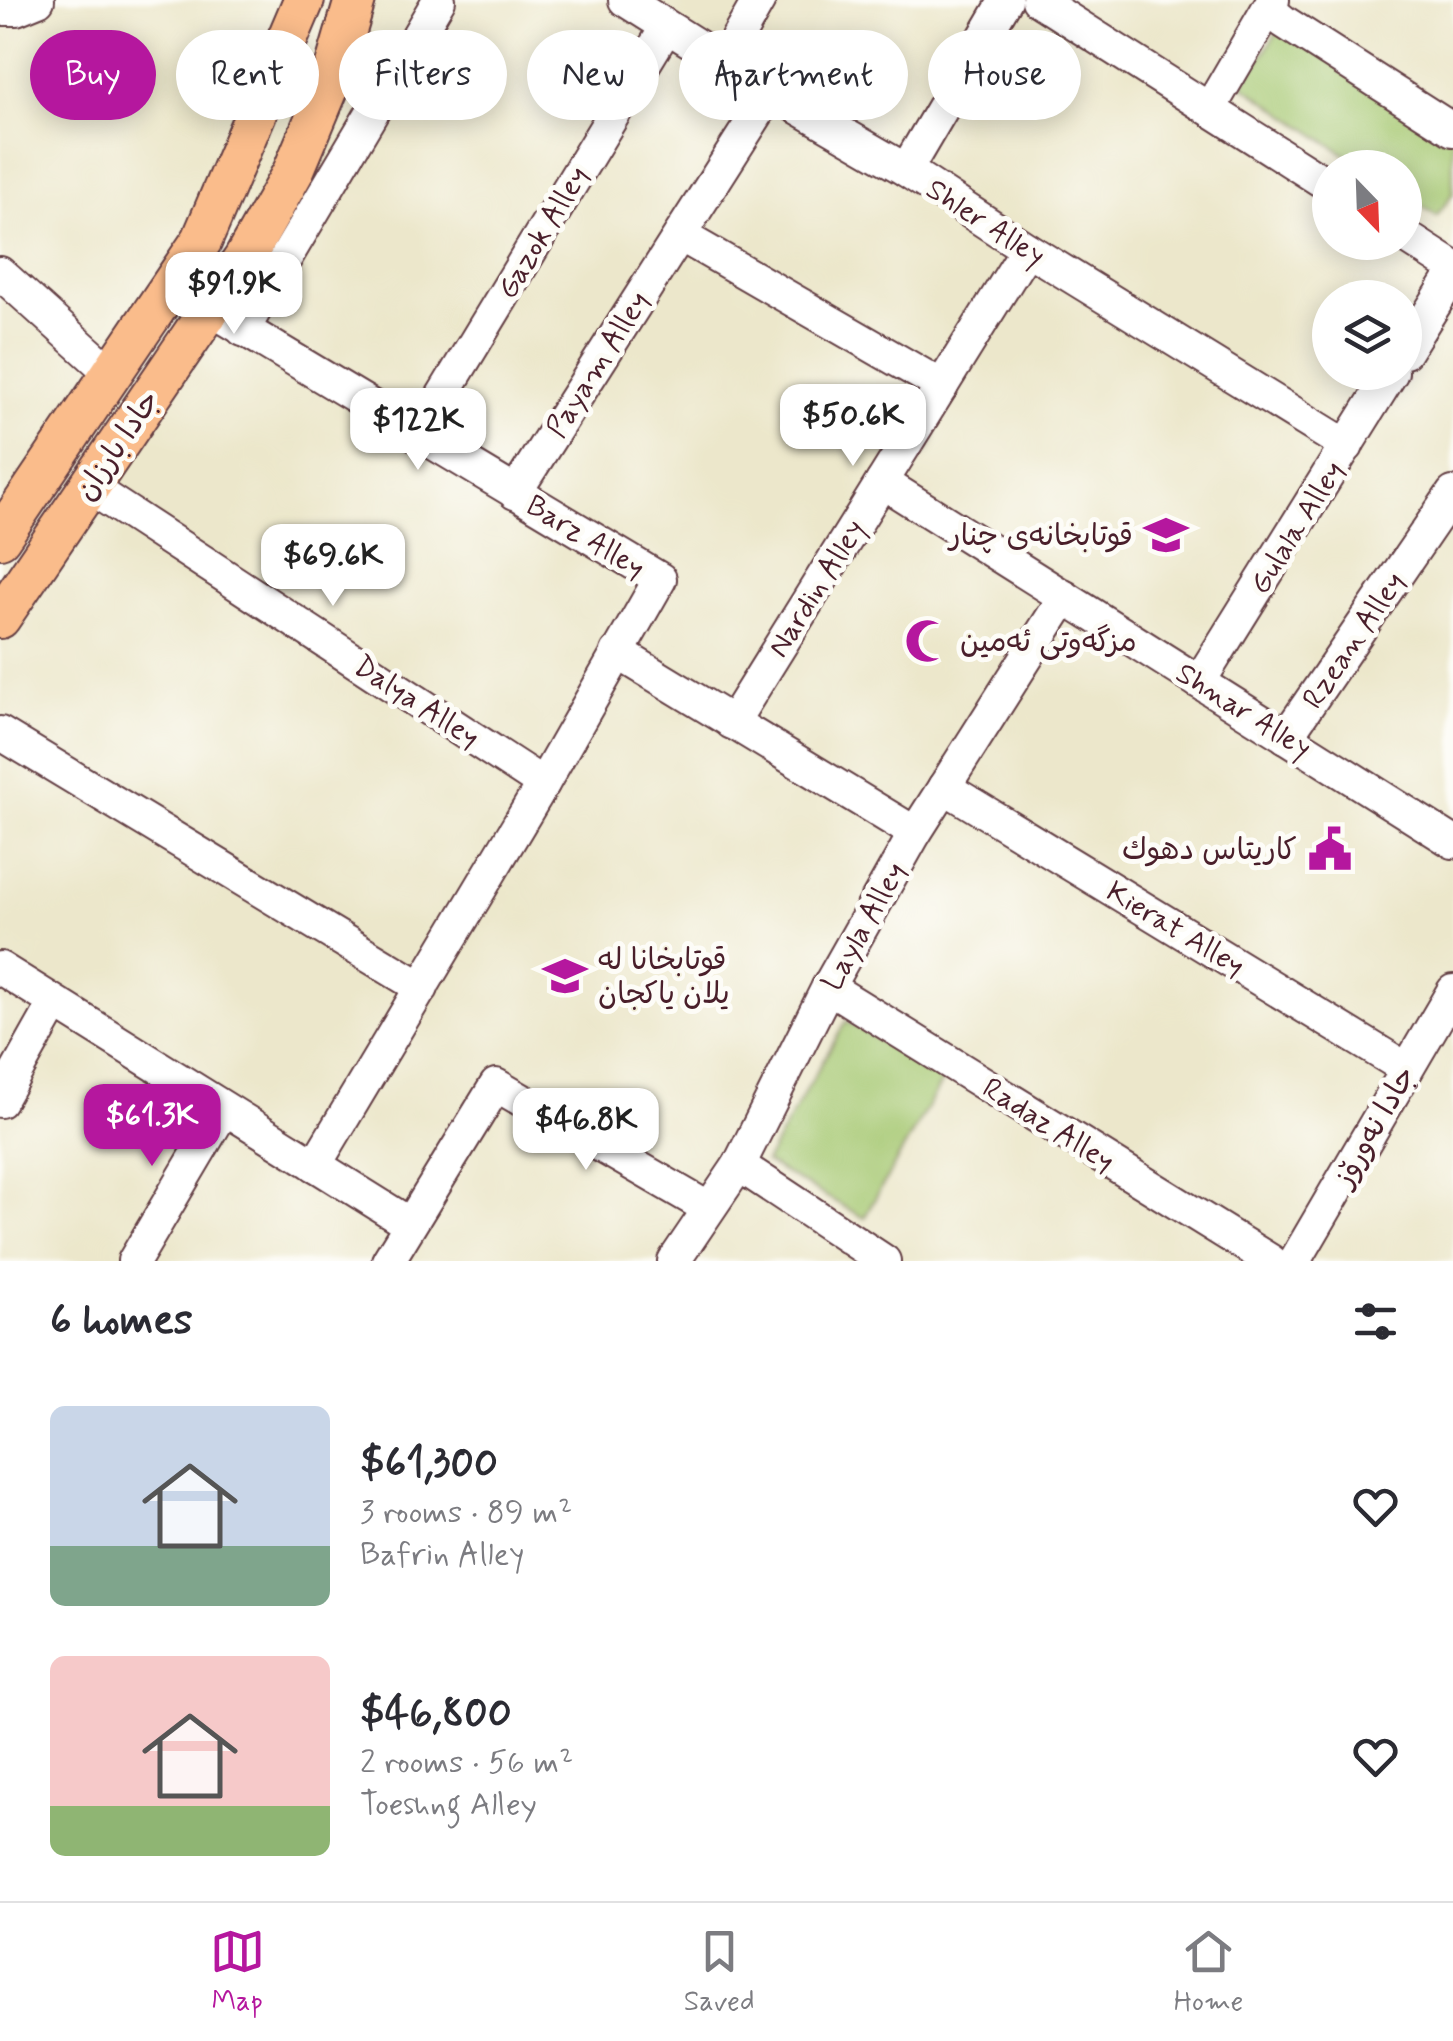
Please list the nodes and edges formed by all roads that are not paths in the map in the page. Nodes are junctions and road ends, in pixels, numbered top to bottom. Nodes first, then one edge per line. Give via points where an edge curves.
1 (38, 0) edge
2 (304, 0) edge
3 (355, 0) edge
4 (440, 0) edge
5 (625, 0) edge
6 (759, 0) edge
7 (1006, 0) edge
8 (1038, 0) edge
9 (1271, 4) edge
10 (0, 9) edge
11 (666, 28) junction
12 (742, 30) edge
13 (679, 36) edge
14 (1210, 108) junction
15 (753, 120) edge
16 (819, 120) edge
17 (1453, 130) edge
18 (906, 170) junction
19 (1312, 174) edge
20 (680, 234) junction
21 (1422, 247) edge
22 (1027, 250) junction
23 (1453, 267) edge
24 (0, 272) edge
25 (1453, 275) edge
26 (226, 320) junction
27 (1422, 325) edge
28 (111, 373) junction
29 (942, 386) junction
30 (1381, 390) edge
31 (418, 436) junction
32 (1346, 446) junction
33 (882, 482) junction
34 (89, 487) junction
35 (1453, 493) edge
36 (515, 494) junction
37 (0, 538) edge
38 (1065, 597) junction
39 (0, 618) edge
40 (617, 652) junction
41 (1199, 682) junction
42 (732, 723) junction
43 (0, 733) edge
44 (1286, 737) junction
45 (544, 784) junction
46 (944, 787) junction
47 (915, 833) junction
48 (1453, 842) edge
49 (0, 968) edge
50 (828, 987) junction
51 (422, 988) junction
52 (1453, 991) edge
53 (54, 1005) junction
54 (1407, 1069) junction
55 (0, 1100) edge
56 (224, 1110) junction
57 (315, 1165) junction
58 (739, 1165) junction
59 (708, 1208) junction
60 (410, 1224) junction
61 (134, 1261) edge
62 (388, 1261) edge
63 (674, 1261) edge
64 (884, 1261) edge
65 (1270, 1261) edge
66 (1295, 1261) edge

1 - 10 street
2 - 28 main road, جادا بارزان via 202,240
3 - 26 main road, جادا بارزان via 332,79 294,172 244,259
4 - 26 street
5 - 11 street, Shler Alley
6 - 12 street
7 - 18 street
8 - 14 street
9 - 14 street
9 - 17 street via 1284,22
11 - 13 street, Shler Alley
11 - 31 street, Gazok Alley
14 - 19 street
15 - 20 street, Payam Alley
16 - 18 street, Shler Alley
18 - 22 street, Shler Alley
20 - 29 street
20 - 36 street, Payam Alley
21 - 23 street
22 - 29 street, Nardin Alley
22 - 32 street, Shler Alley
24 - 28 street
25 - 27 street
26 - 31 street, Barz Alley
26 - 34 main road, جادا بارزان
28 - 37 main road, جادا بارزان
29 - 33 street, Nardin Alley
30 - 32 street, Gulala Alley
31 - 36 street, Barz Alley
32 - 41 street, Gulala Alley
33 - 38 street, Shnar Alley
33 - 42 street, Nardin Alley
34 - 39 main road, جادا بارزان
34 - 45 street, Dalya Alley
35 - 44 street, Rzean Alley
36 - 40 street, Barz Alley via 660,579
38 - 41 street, Shnar Alley
38 - 46 street, Layla Alley
40 - 42 street
40 - 45 street, Barz Alley
41 - 44 street, Shnar Alley
42 - 47 street
43 - 51 street
44 - 48 street, Shnar Alley
45 - 51 street, Barz Alley
46 - 47 street, Layla Alley
46 - 54 street, Kierat Alley
47 - 50 street, Layla Alley
49 - 53 street
50 - 58 street, Layla Alley
50 - 65 street, Radaz Alley
51 - 57 street, Barz Alley
52 - 54 street, جادا نەورۆز
53 - 55 street
53 - 56 street
54 - 66 street, جادا نەورۆز
56 - 57 street
56 - 61 street
57 - 60 street
58 - 59 street, Layla Alley
58 - 64 street
59 - 60 street via 496,1084
59 - 63 street, Layla Alley
60 - 62 street

